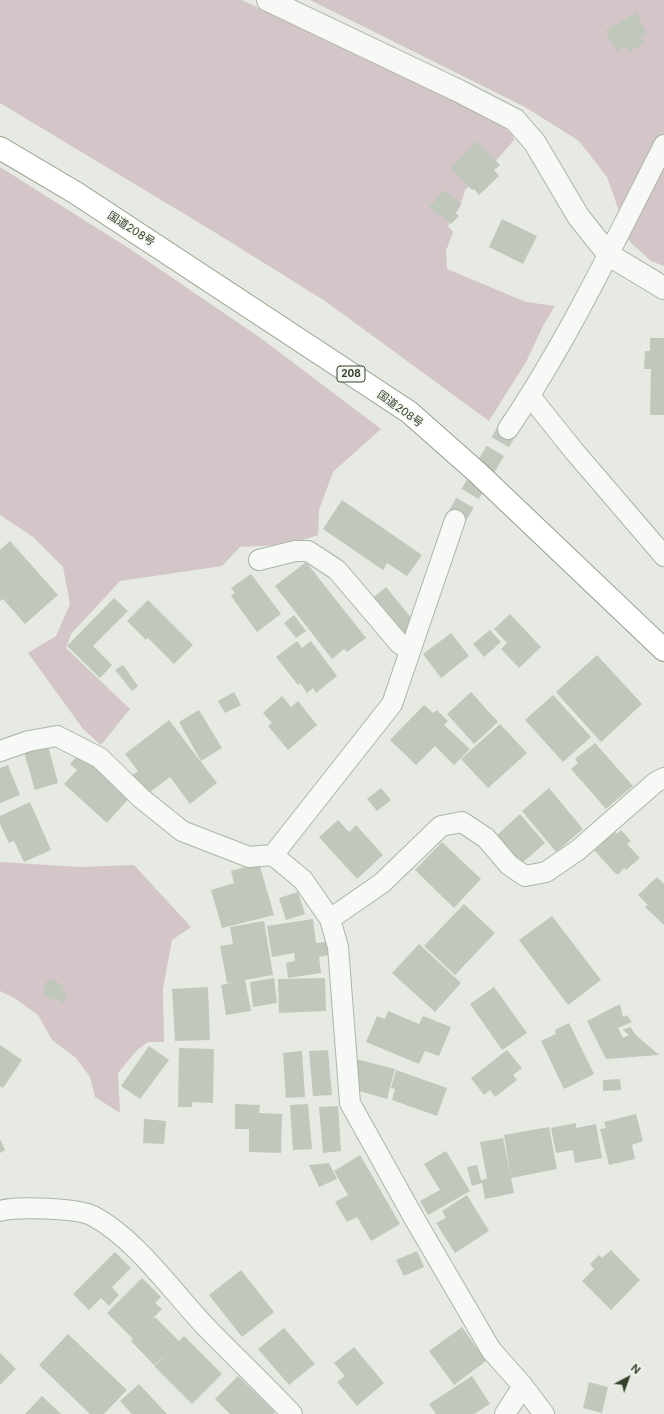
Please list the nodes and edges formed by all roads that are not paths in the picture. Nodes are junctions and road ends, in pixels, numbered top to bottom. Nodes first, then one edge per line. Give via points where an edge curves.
1 (268, 0) edge
2 (664, 145) edge
3 (0, 148) edge
4 (609, 255) junction
5 (664, 288) edge
6 (530, 396) junction
7 (508, 429) tunnel mouth
8 (455, 520) tunnel mouth
9 (664, 556) edge
10 (259, 560) dead end
11 (409, 650) junction
12 (664, 650) edge
13 (0, 751) edge
14 (664, 778) edge
15 (273, 855) junction
16 (330, 919) junction
17 (0, 1211) edge
18 (523, 1386) junction
19 (292, 1414) edge
20 (505, 1414) edge
21 (544, 1414) edge

1 - 4 street via 515,120 535,143 578,216
2 - 4 street
3 - 12 highway, 国道208号 / 208 via 76,193 409,412 478,473
4 - 5 street
4 - 6 street
6 - 7 street
6 - 9 street
8 - 11 street
10 - 11 street via 295,551 308,551 337,570 399,643
11 - 15 street via 392,704
13 - 15 street via 29,741 57,736 100,758 141,798 182,831 249,857
14 - 16 street via 656,782 578,850 546,872 525,876 509,865 486,838 462,822 441,826 382,883
15 - 16 street via 303,880
16 - 18 street via 339,954 350,1103 487,1343
17 - 19 street via 9,1208 50,1208 92,1215 124,1239
18 - 20 street
18 - 21 street

